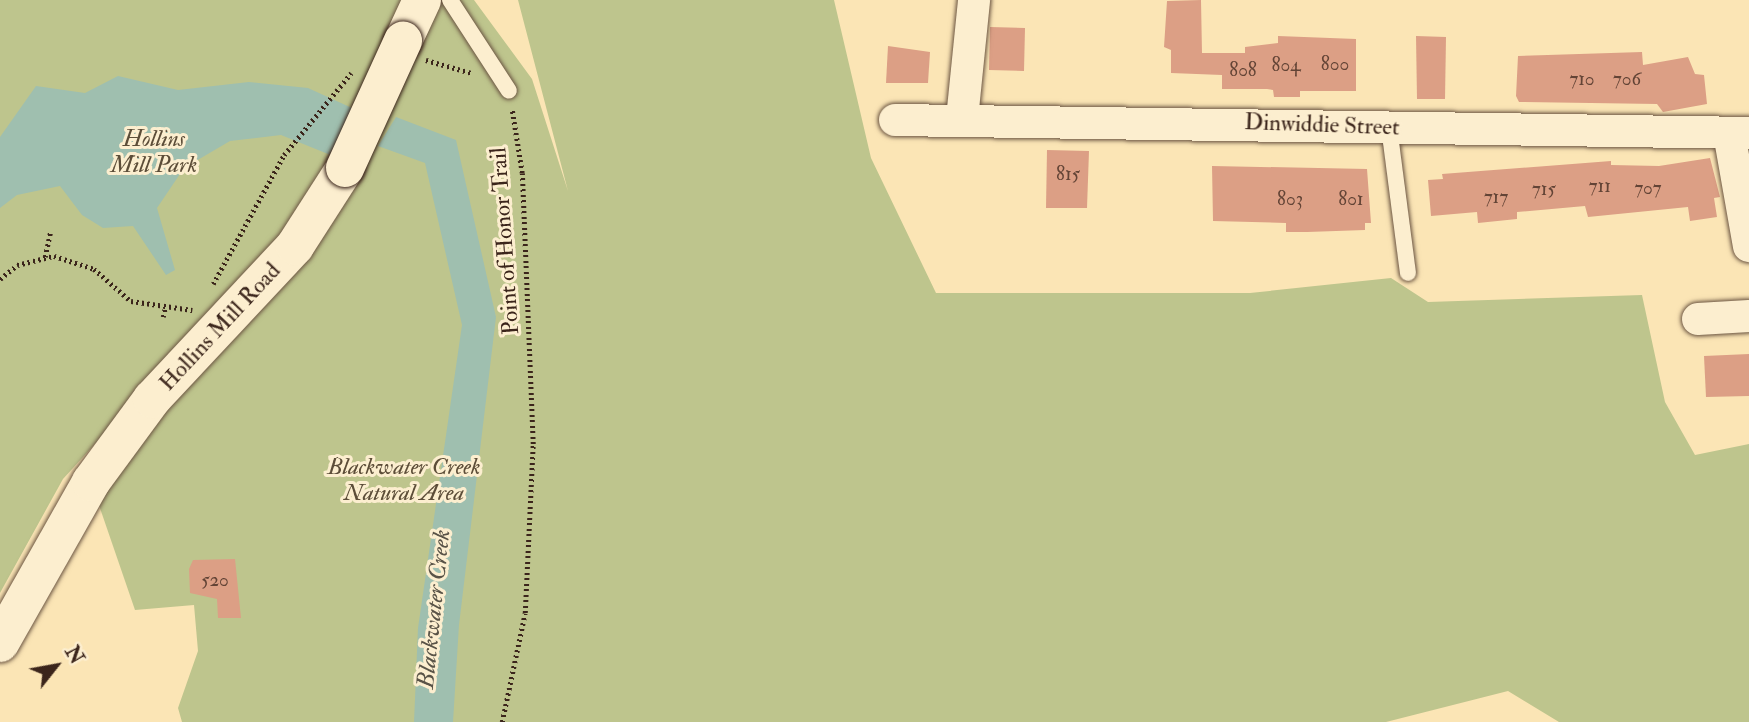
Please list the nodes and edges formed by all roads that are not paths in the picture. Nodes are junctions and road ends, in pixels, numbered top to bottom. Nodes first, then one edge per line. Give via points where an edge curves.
1 (422, 0) edge
2 (450, 0) edge
3 (974, 0) edge
4 (509, 91) road end
5 (962, 119) junction
6 (895, 120) dead end
7 (1389, 127) junction
8 (1739, 133) edge
9 (1749, 246) edge
10 (1408, 273) dead end
11 (1749, 316) edge
12 (1698, 319) dead end
13 (0, 643) edge

1 - 13 street, Hollins Mill Road, bridge via 407,50 345,169 289,254 152,399 91,482
2 - 4 lane
3 - 5 street
5 - 6 street, Dinwiddie Street
5 - 7 street, Dinwiddie Street
7 - 8 street, Dinwiddie Street
7 - 10 lane
8 - 9 street
11 - 12 street

